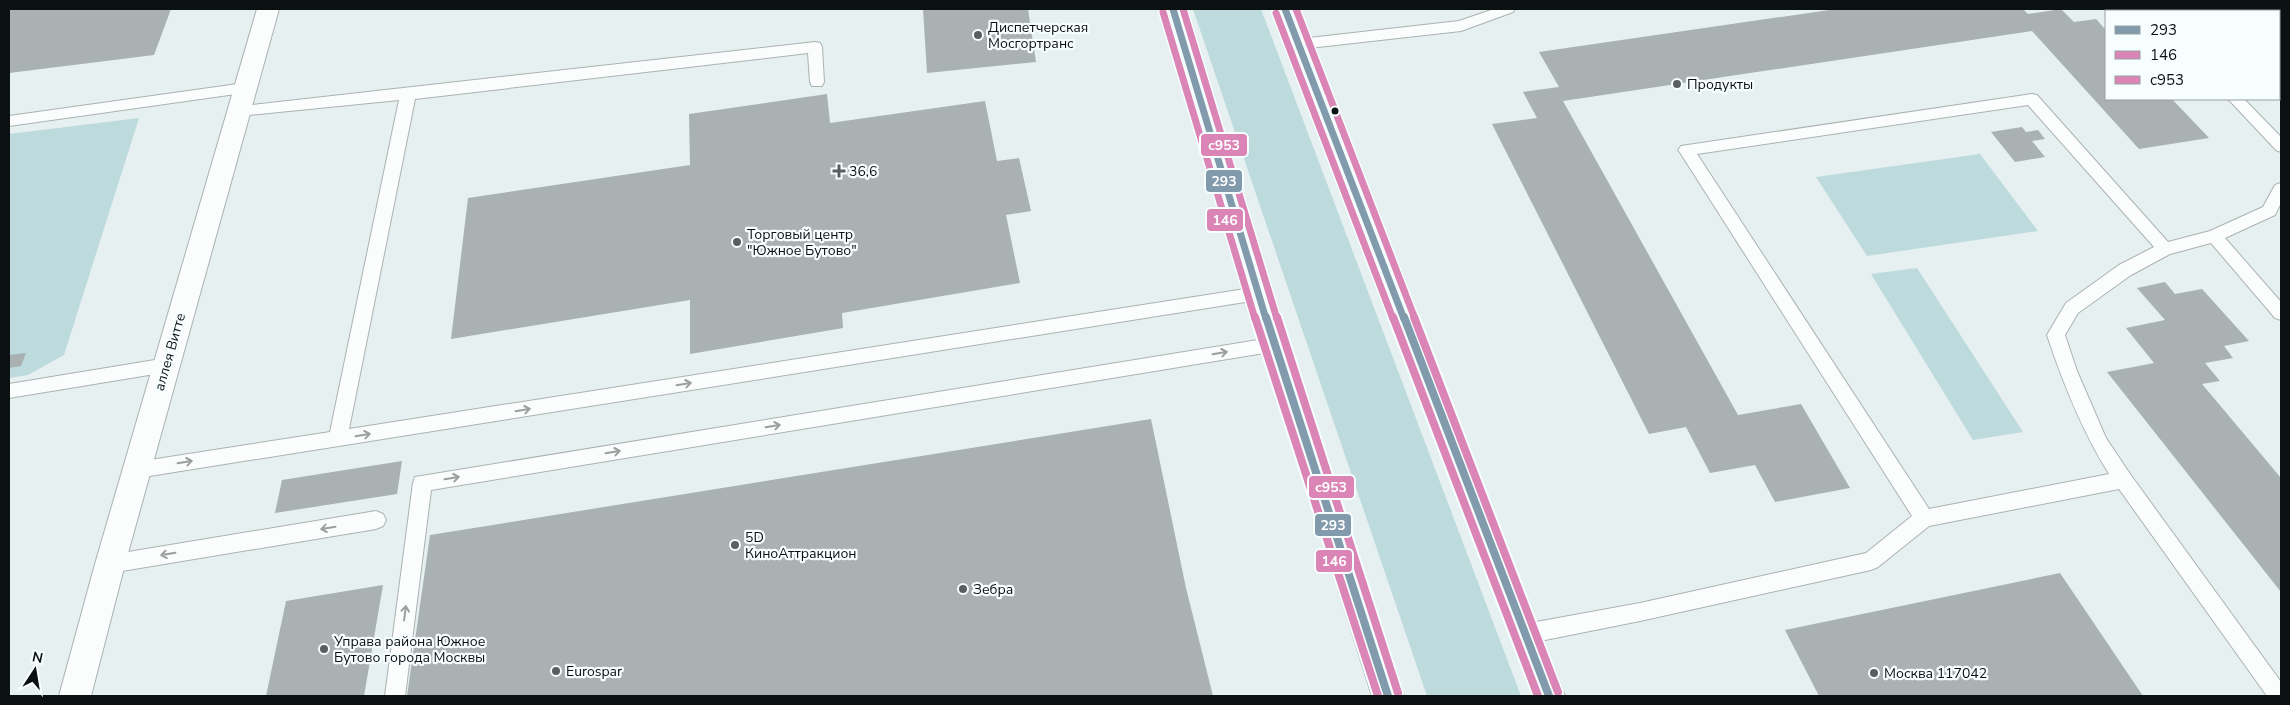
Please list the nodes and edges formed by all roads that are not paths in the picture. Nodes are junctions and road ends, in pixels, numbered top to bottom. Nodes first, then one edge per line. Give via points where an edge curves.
1 (268, 9) edge
2 (1173, 9) edge
3 (1285, 9) edge
4 (1508, 9) edge
5 (1300, 44) junction
6 (817, 82) dead end
7 (408, 94) junction
8 (242, 100) junction
9 (2236, 100) edge
10 (9, 121) edge
11 (2281, 146) edge
12 (2281, 189) edge
13 (2214, 236) junction
14 (2165, 249) junction
15 (1258, 294) junction
16 (2281, 312) edge
17 (1276, 344) junction
18 (167, 365) junction
19 (9, 391) edge
20 (338, 439) junction
21 (137, 470) junction
22 (2123, 480) junction
23 (1924, 518) junction
24 (376, 520) dead end
25 (110, 564) junction
26 (1525, 634) junction
27 (75, 696) edge
28 (395, 696) edge
29 (1388, 696) edge
30 (1549, 696) edge
31 (2279, 696) edge

1 - 8 street, аллея Витте
2 - 15 main road
3 - 5 main road
4 - 5 lane via 1461,26
5 - 26 main road
6 - 7 lane via 815,47
7 - 8 lane
7 - 20 lane
8 - 10 lane
8 - 18 street, аллея Витте
9 - 11 lane
12 - 13 lane via 2270,210
13 - 14 lane
13 - 16 lane
14 - 22 lane via 2125,270 2072,308 2056,335 2099,442
14 - 23 lane via 2032,100 1686,150
15 - 17 main road
20 -> 15 lane
28 -> 17 lane via 422,482
17 - 29 main road
18 - 19 lane
18 - 21 street, аллея Витте
21 -> 20 lane
21 - 25 street, аллея Витте
22 - 23 lane
22 - 31 lane
23 - 26 lane via 1871,560 1640,612
24 -> 25 lane
25 - 27 street, аллея Витте
26 - 30 main road

